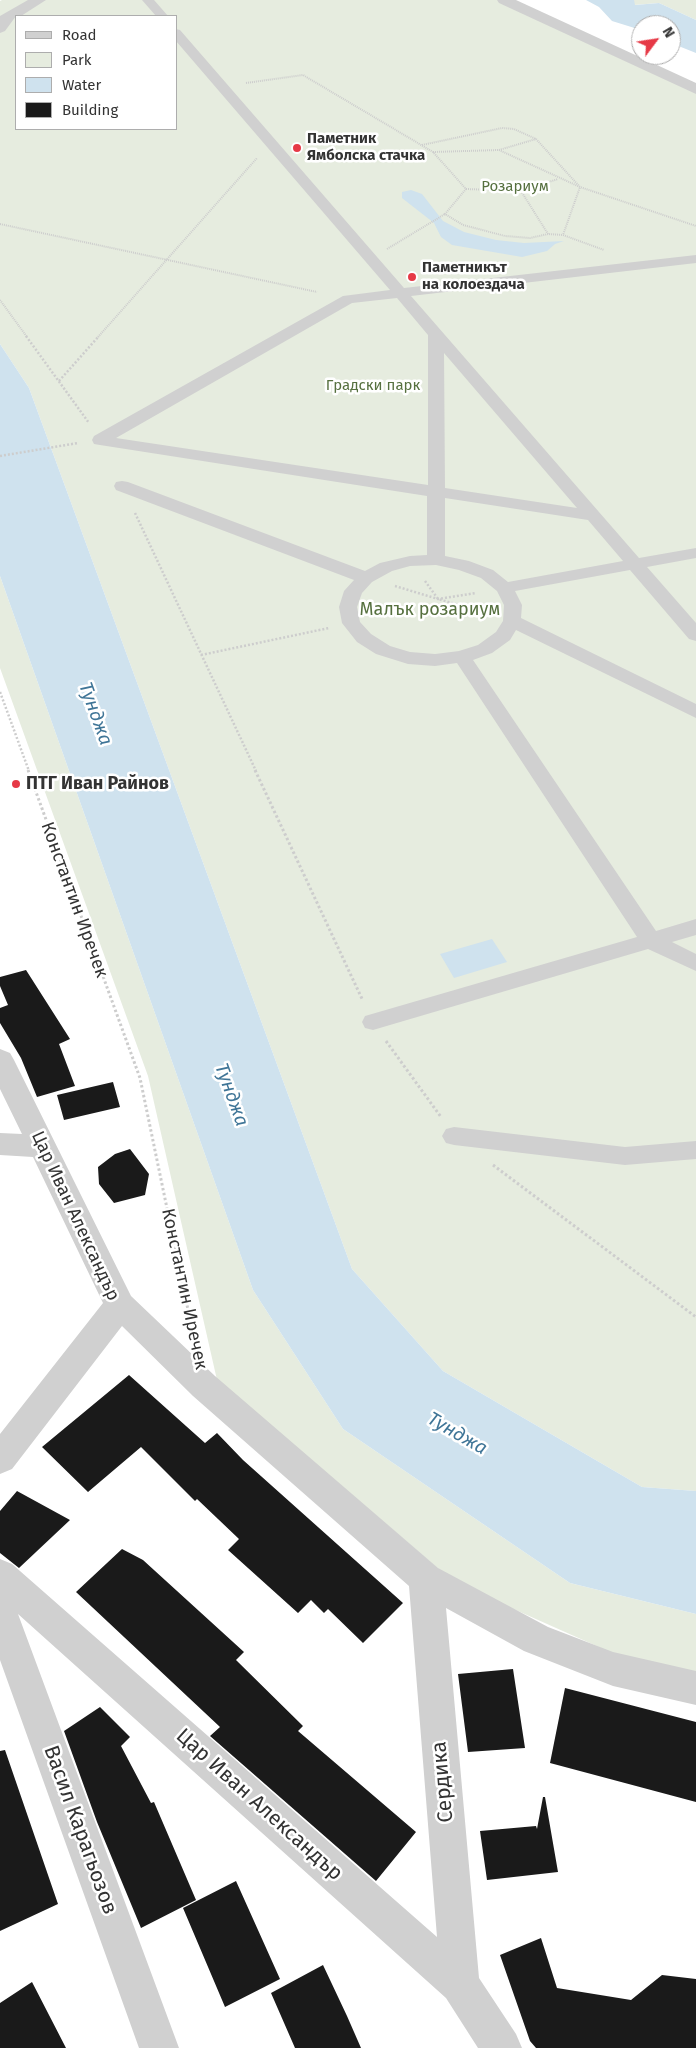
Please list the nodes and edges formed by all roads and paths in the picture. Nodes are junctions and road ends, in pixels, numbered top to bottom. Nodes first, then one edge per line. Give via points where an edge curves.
1 (39, 0) edge
2 (148, 0) edge
3 (504, 0) edge
4 (161, 15) edge
5 (0, 28) edge
6 (178, 35) edge
7 (223, 87) junction
8 (696, 89) edge
9 (536, 139) junction
10 (271, 142) junction
11 (422, 146) junction
12 (499, 150) junction
13 (433, 152) junction
14 (559, 178) junction
15 (580, 187) junction
16 (466, 190) junction
17 (521, 191) junction
18 (444, 214) junction
19 (0, 224) edge
20 (696, 226) edge
21 (548, 234) junction
22 (563, 235) junction
23 (371, 258) junction
24 (169, 259) junction
25 (696, 259) edge
26 (646, 265) junction
27 (401, 293) junction
28 (348, 299) junction
29 (0, 300) edge
30 (436, 334) junction
31 (59, 382) junction
32 (100, 440) junction
33 (0, 456) edge
34 (122, 486) joint
35 (436, 492) junction
36 (593, 516) junction
37 (696, 553) edge
38 (436, 560) junction
39 (410, 561) junction
40 (635, 564) junction
41 (366, 578) junction
42 (504, 588) junction
43 (438, 599) junction
44 (512, 621) junction
45 (352, 623) junction
46 (696, 635) edge
47 (201, 655) junction
48 (462, 657) junction
49 (0, 692) edge
50 (696, 712) edge
51 (696, 927) edge
52 (651, 940) junction
53 (696, 963) edge
54 (373, 1022) junction
55 (0, 1060) edge
56 (454, 1136) junction
57 (0, 1144) edge
58 (42, 1146) junction
59 (696, 1150) edge
60 (120, 1305) junction
61 (696, 1317) edge
62 (194, 1337) dead end
63 (0, 1459) edge
64 (0, 1575) edge
65 (426, 1579) junction
66 (0, 1612) edge
67 (696, 1688) edge
68 (460, 1984) junction
69 (160, 2048) edge
70 (502, 2048) edge

1 - 5 street via 4,20
2 - 4 street
3 - 8 street
6 - 7 street
7 - 10 street
7 - 11 path via 303,75
9 - 11 path via 514,128 502,128
9 - 12 path
9 - 15 path
10 - 23 street
10 - 24 path
11 - 13 path
12 - 13 path
12 - 14 path
13 - 16 path
14 - 15 path
14 - 17 path
15 - 20 path
15 - 22 path
16 - 17 path
16 - 18 path
17 - 21 path
18 - 21 path via 463,225 505,236 530,238
18 - 23 path
19 - 24 path
21 - 22 path
22 - 26 path
23 - 27 street
24 - 28 path
24 - 31 path
25 - 26 street
26 - 27 street
27 - 28 street
27 - 30 street
28 - 32 street
29 - 31 path
30 - 35 street
30 - 36 street
31 - 32 path
32 - 33 path
32 - 35 street
34 - 41 street
34 - 47 path
35 - 36 street
35 - 38 street
36 - 40 street
37 - 40 street
38 - 39 street
38 - 42 street via 487,574
39 - 41 street via 386,567
39 - 43 path
40 - 42 street
40 - 46 street
41 - 43 path
41 - 45 street via 353,591 348,607
42 - 43 path
42 - 44 street via 513,605
43 - 44 path
44 - 48 street via 503,636
44 - 50 street
45 - 47 path
45 - 48 street via 364,638 383,650 408,658
47 - 54 path
48 - 52 street
49 - 62 path, Константин Иречек via 140,1078
51 - 52 street
52 - 53 street
52 - 54 street
54 - 56 path
55 - 58 street, Цар Иван Александър
56 - 59 street via 625,1156
56 - 61 path
57 - 58 street
58 - 60 street, Цар Иван Александър
60 - 63 street, Цар Иван Александър
60 - 65 street, Константин Иречек via 204,1386
64 - 68 street, Цар Иван Александър
65 - 67 street, Константин Иречек via 536,1639 613,1669
65 - 68 street, Сердика
66 - 69 street, Васил Карагьозов
68 - 70 street, Цар Иван Александър

